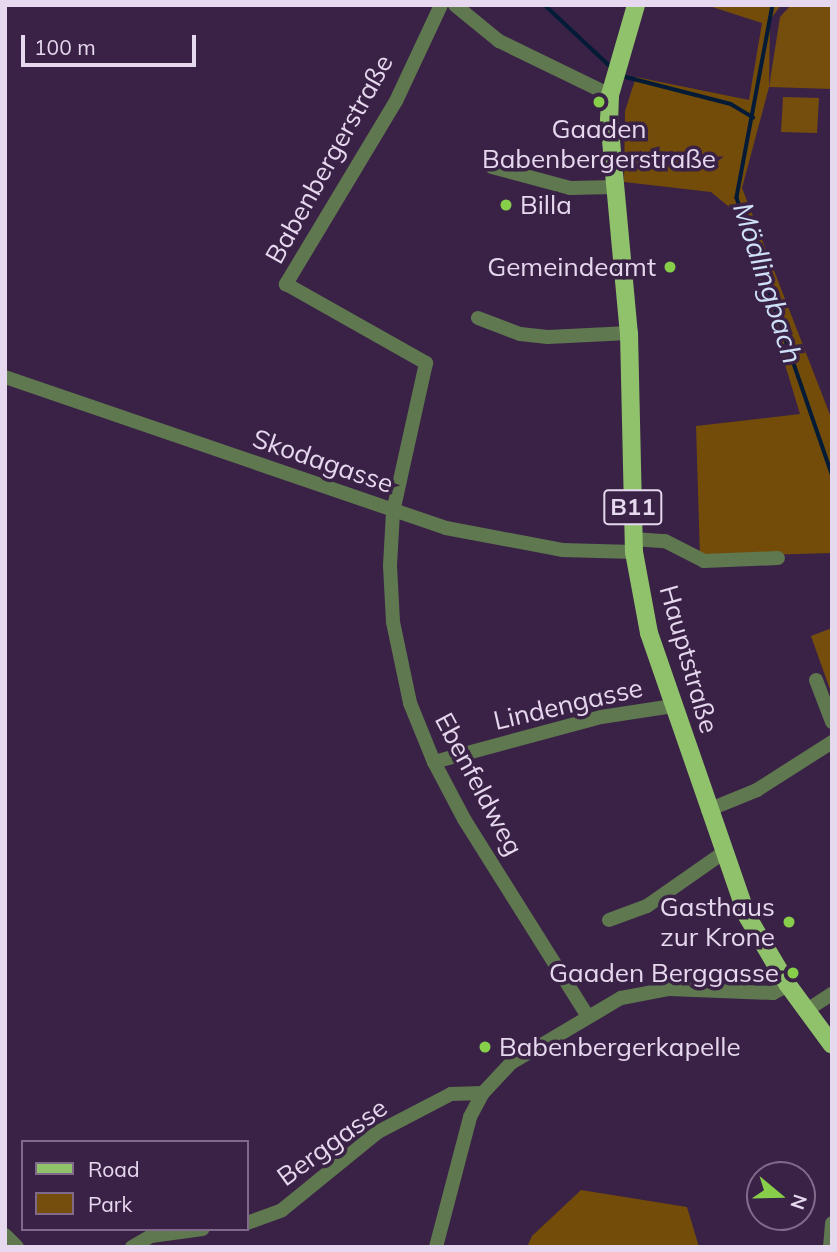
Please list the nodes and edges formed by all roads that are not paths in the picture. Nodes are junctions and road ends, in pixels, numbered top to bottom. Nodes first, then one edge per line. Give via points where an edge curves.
1 (440, 5) edge
2 (455, 5) edge
3 (636, 5) edge
4 (610, 95) junction
5 (492, 167) dead end
6 (615, 187) junction
7 (478, 318) dead end
8 (629, 333) junction
9 (5, 377) edge
10 (393, 512) junction
11 (634, 545) junction
12 (778, 558) dead end
13 (816, 680) dead end
14 (673, 706) junction
15 (832, 722) edge
16 (832, 742) edge
17 (434, 762) junction
18 (709, 810) junction
19 (723, 853) junction
20 (609, 920) dead end
21 (788, 985) junction
22 (832, 994) edge
23 (807, 1010) junction
24 (587, 1015) junction
25 (832, 1045) edge
26 (483, 1093) junction
27 (248, 1223) edge
28 (832, 1223) edge
29 (188, 1231) edge
30 (5, 1235) edge
31 (18, 1247) edge
32 (132, 1247) edge
33 (436, 1247) edge
34 (830, 1247) edge

1 - 10 street, Babenbergerstraße via 396,100 286,284 426,363
2 - 4 street via 499,41
3 - 4 main road, Hauptstraße / B11
4 - 6 main road, Hauptstraße / B11
5 - 6 street via 570,188
6 - 8 main road, Hauptstraße / B11
7 - 8 street via 520,334 548,337
8 - 11 main road, Hauptstraße / B11
9 - 10 street, Skodagasse
10 - 11 street, Skodagasse via 446,528 562,550
10 - 17 street, Ebenfeldweg via 393,622 410,703
11 - 12 street, Skodagasse via 665,541 704,561
11 - 14 main road, Hauptstraße / B11 via 649,633
13 - 15 street
14 - 17 street, Lindengasse via 601,717
14 - 18 main road, Hauptstraße / B11
16 - 18 street via 757,790
17 - 24 street, Ebenfeldweg
18 - 19 main road, Hauptstraße / B11
19 - 20 street via 647,906
19 - 21 main road, Hauptstraße / B11 via 755,933
21 - 23 main road, Hauptstraße / B11
21 - 24 street via 773,993 650,991
22 - 23 street
23 - 25 main road, Hauptstraße / B11
24 - 26 street via 511,1063
26 - 27 street, Berggasse via 452,1094 378,1132 282,1210
26 - 33 street via 470,1116
28 - 34 street
29 - 32 street via 151,1236
30 - 31 street

